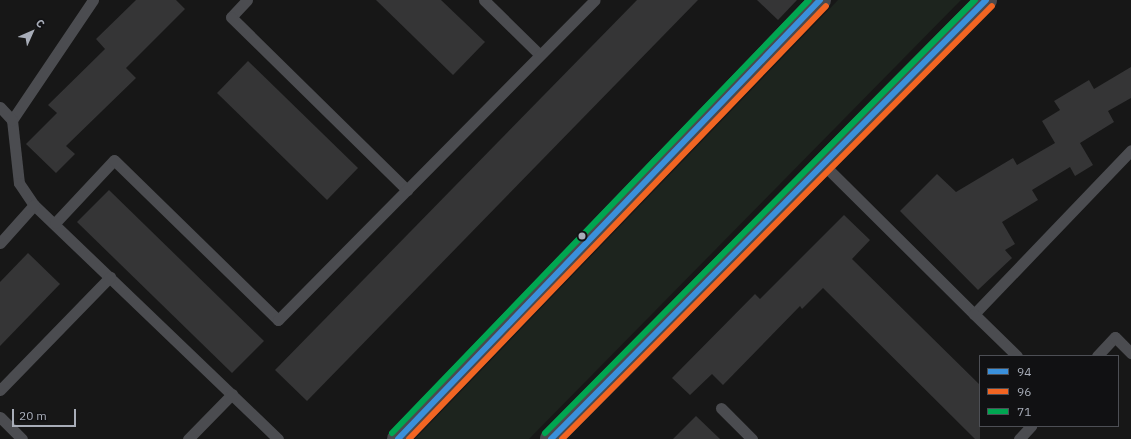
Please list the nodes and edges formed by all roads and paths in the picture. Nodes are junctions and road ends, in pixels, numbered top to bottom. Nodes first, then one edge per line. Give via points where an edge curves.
1 (93, 0) edge
2 (247, 0) edge
3 (484, 0) edge
4 (595, 0) edge
5 (820, 0) edge
6 (986, 0) edge
7 (540, 55) junction
8 (0, 107) edge
9 (12, 120) junction
10 (1131, 150) edge
11 (823, 164) junction
12 (407, 190) junction
13 (34, 205) junction
14 (55, 223) junction
15 (0, 242) edge
16 (110, 277) junction
17 (974, 314) junction
18 (1131, 353) edge
19 (1016, 355) edge
20 (1098, 355) edge
21 (0, 390) edge
22 (232, 394) junction
23 (721, 408) dead end
24 (0, 417) edge
25 (1030, 427) edge
26 (22, 439) edge
27 (188, 439) edge
28 (278, 439) edge
29 (398, 439) edge
30 (552, 439) edge
31 (752, 439) edge
32 (1019, 439) edge

1 - 9 lane
2 - 12 lane via 231,16
3 - 7 lane
4 - 7 lane
5 - 29 main road
6 - 11 main road
7 - 12 lane
8 - 9 lane
9 - 13 lane via 19,183
10 - 17 lane
11 - 17 lane
11 - 30 main road
12 - 14 lane via 278,320 114,160
13 - 14 lane
13 - 15 lane
14 - 16 lane
16 - 21 lane
16 - 22 lane
17 - 19 lane
18 - 20 lane via 1115,338
22 - 27 lane
22 - 28 lane
23 - 31 lane
24 - 26 lane
25 - 32 lane

